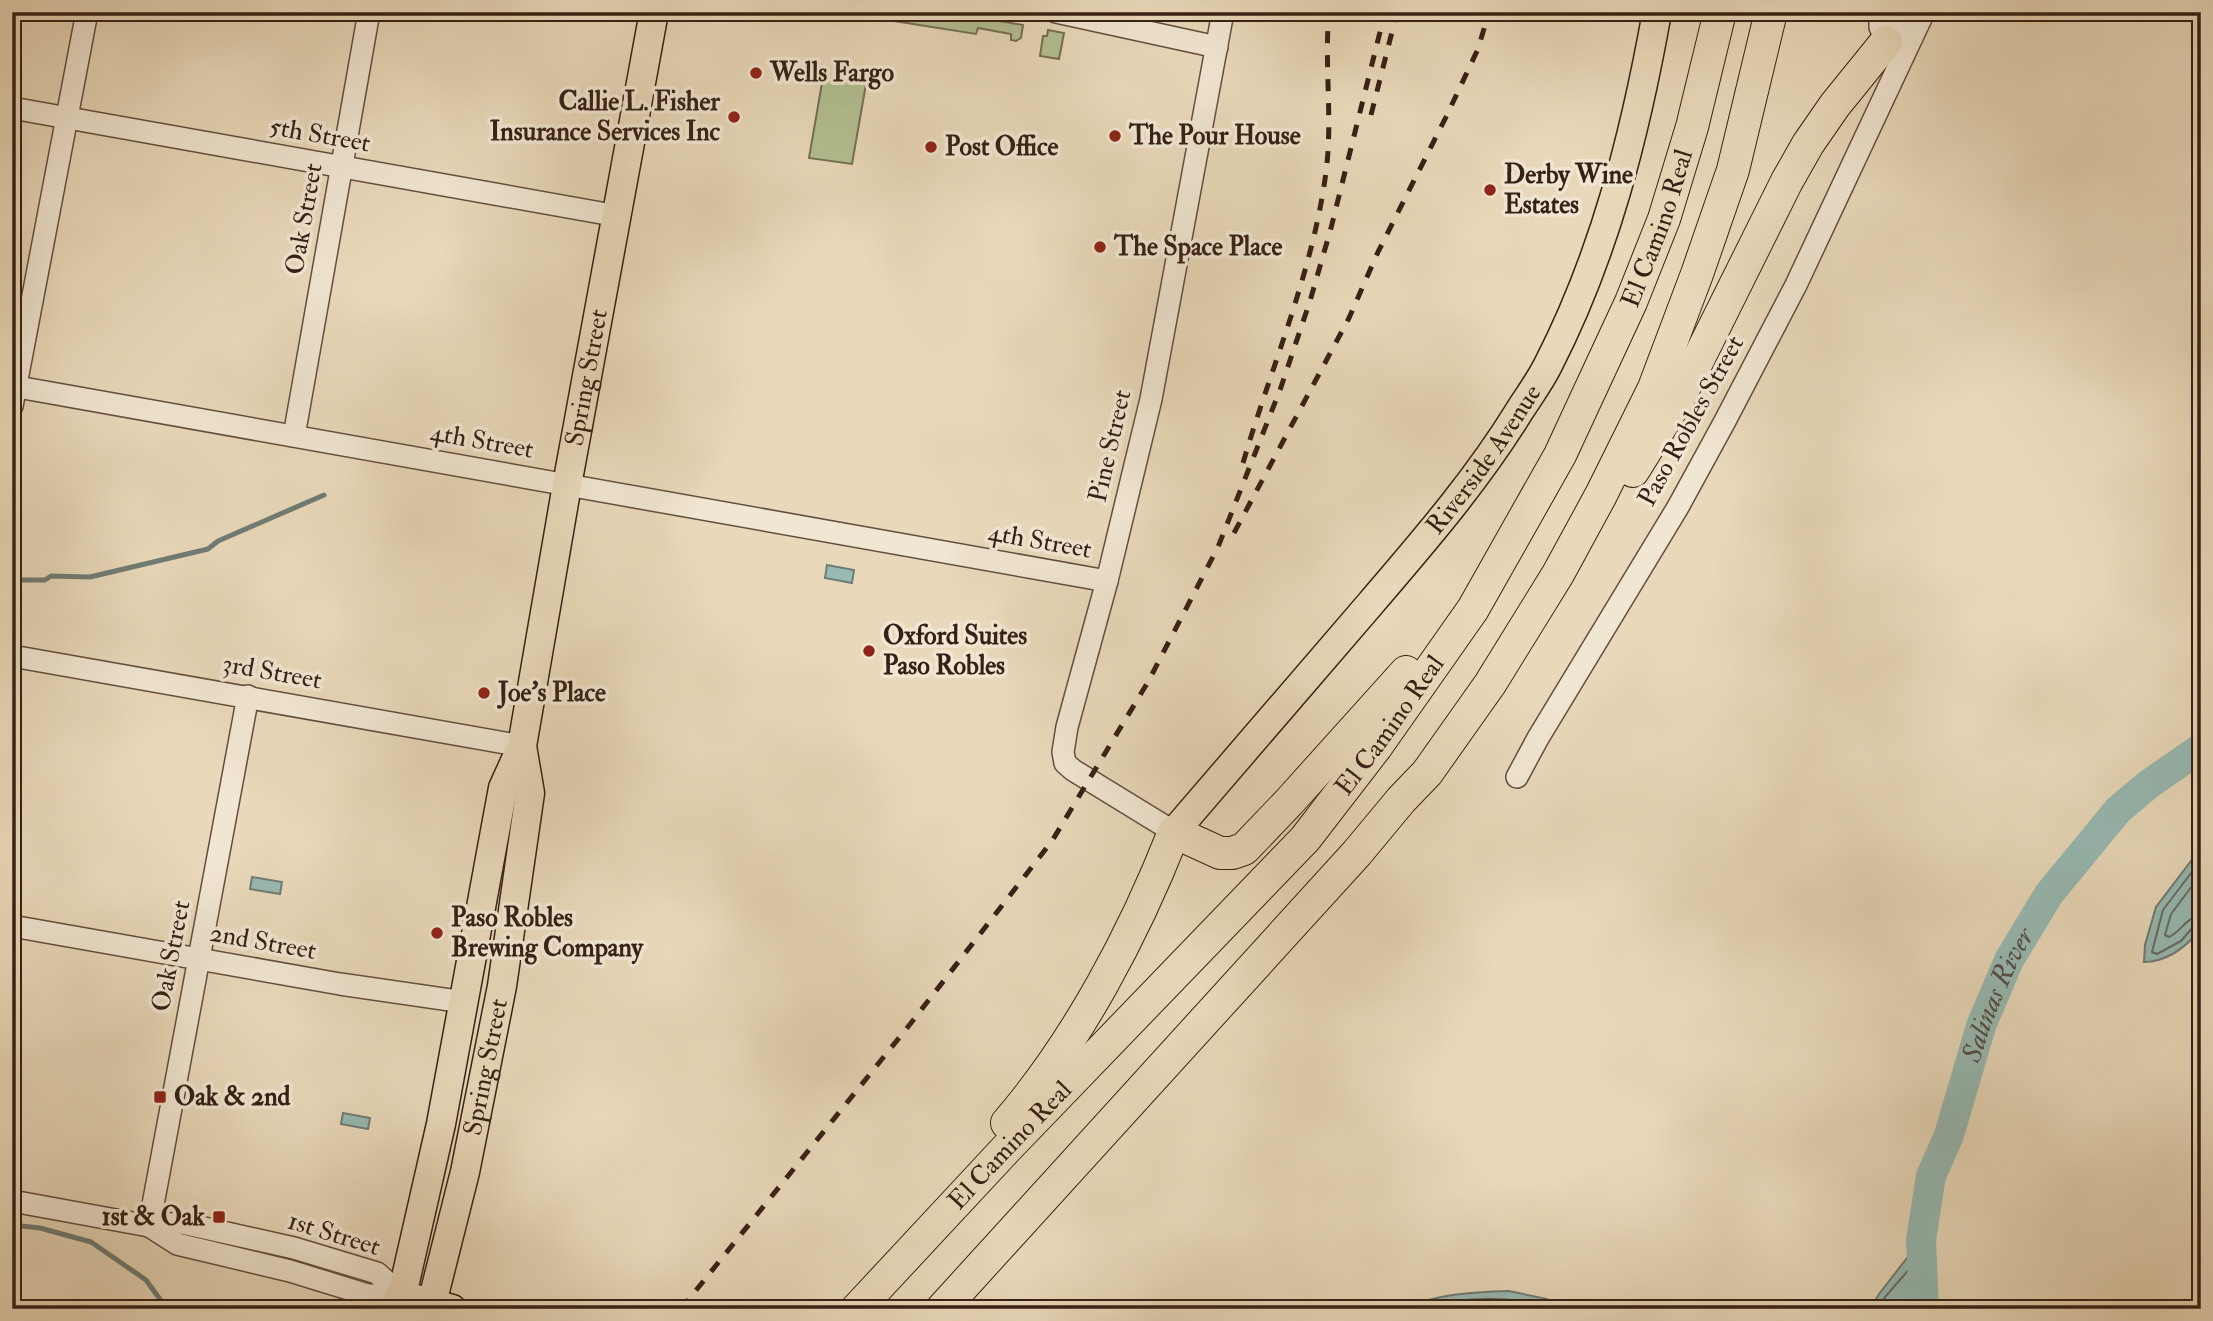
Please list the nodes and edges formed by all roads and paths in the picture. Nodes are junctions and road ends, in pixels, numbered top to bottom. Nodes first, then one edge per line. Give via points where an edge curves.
1 (87, 12) edge
2 (369, 12) edge
3 (654, 12) edge
4 (1056, 12) edge
5 (1223, 12) edge
6 (1657, 12) edge
7 (1720, 12) edge
8 (1771, 12) edge
9 (1909, 12) edge
10 (1924, 12) edge
11 (1883, 27) edge
12 (1217, 47) junction
13 (1894, 79) junction
14 (12, 108) edge
15 (67, 118) junction
16 (342, 167) junction
17 (618, 216) junction
18 (13, 393) edge
19 (293, 436) junction
20 (567, 485) junction
21 (1558, 574) junction
22 (1107, 581) junction
23 (1473, 610) junction
24 (12, 656) edge
25 (248, 696) junction
26 (522, 746) junction
27 (1517, 777) dead end
28 (1174, 832) junction
29 (12, 926) edge
30 (199, 959) junction
31 (464, 1002) junction
32 (12, 1201) edge
33 (149, 1226) junction
34 (399, 1302) edge
35 (438, 1307) edge
36 (855, 1309) edge
37 (942, 1309) edge

1 - 15 street
2 - 16 street, Oak Street
3 - 17 main road, Spring Street
4 - 12 street
5 - 12 street, Pine Street
6 - 28 main road, Riverside Avenue via 1625,164 1601,242 1546,368 1443,519
7 - 23 highway, El Camino Real via 1664,219 1631,302 1560,455
8 - 21 highway, El Camino Real via 1733,170 1698,274 1654,388
9 - 11 street
10 - 13 street, Paso Robles Street
11 - 13 street via 1893,55
11 - 21 highway via 1787,181 1681,394 1602,522
12 - 22 street, Pine Street via 1160,357
13 - 27 street, Paso Robles Street via 1725,421
14 - 15 street, 5th Street
15 - 16 street, 5th Street
15 - 18 street
16 - 17 street, 5th Street
16 - 19 street, Oak Street
17 - 20 main road, Spring Street
18 - 19 street, 4th Street
19 - 20 street, 4th Street
20 - 22 street, 4th Street
20 - 26 main road, Spring Street
21 - 37 highway, El Camino Real via 1490,684 1427,773
22 - 28 street, Pine Street via 1067,727 1065,763
23 - 28 highway via 1427,647 1244,849 1220,853
23 - 36 highway, El Camino Real via 1305,839
24 - 25 street, 3rd Street
25 - 26 street, 3rd Street
25 - 30 street, Oak Street
26 - 31 main road, Spring Street via 503,788
26 - 35 main road, Spring Street via 530,793 502,986
28 - 36 highway via 1101,986 1049,1068
29 - 30 street, 2nd Street
30 - 31 street, 2nd Street
30 - 33 street, Oak Street
31 - 34 main road, Spring Street
32 - 33 street, 1st Street
33 - 34 street, 1st Street via 177,1244
34 - 35 main road

